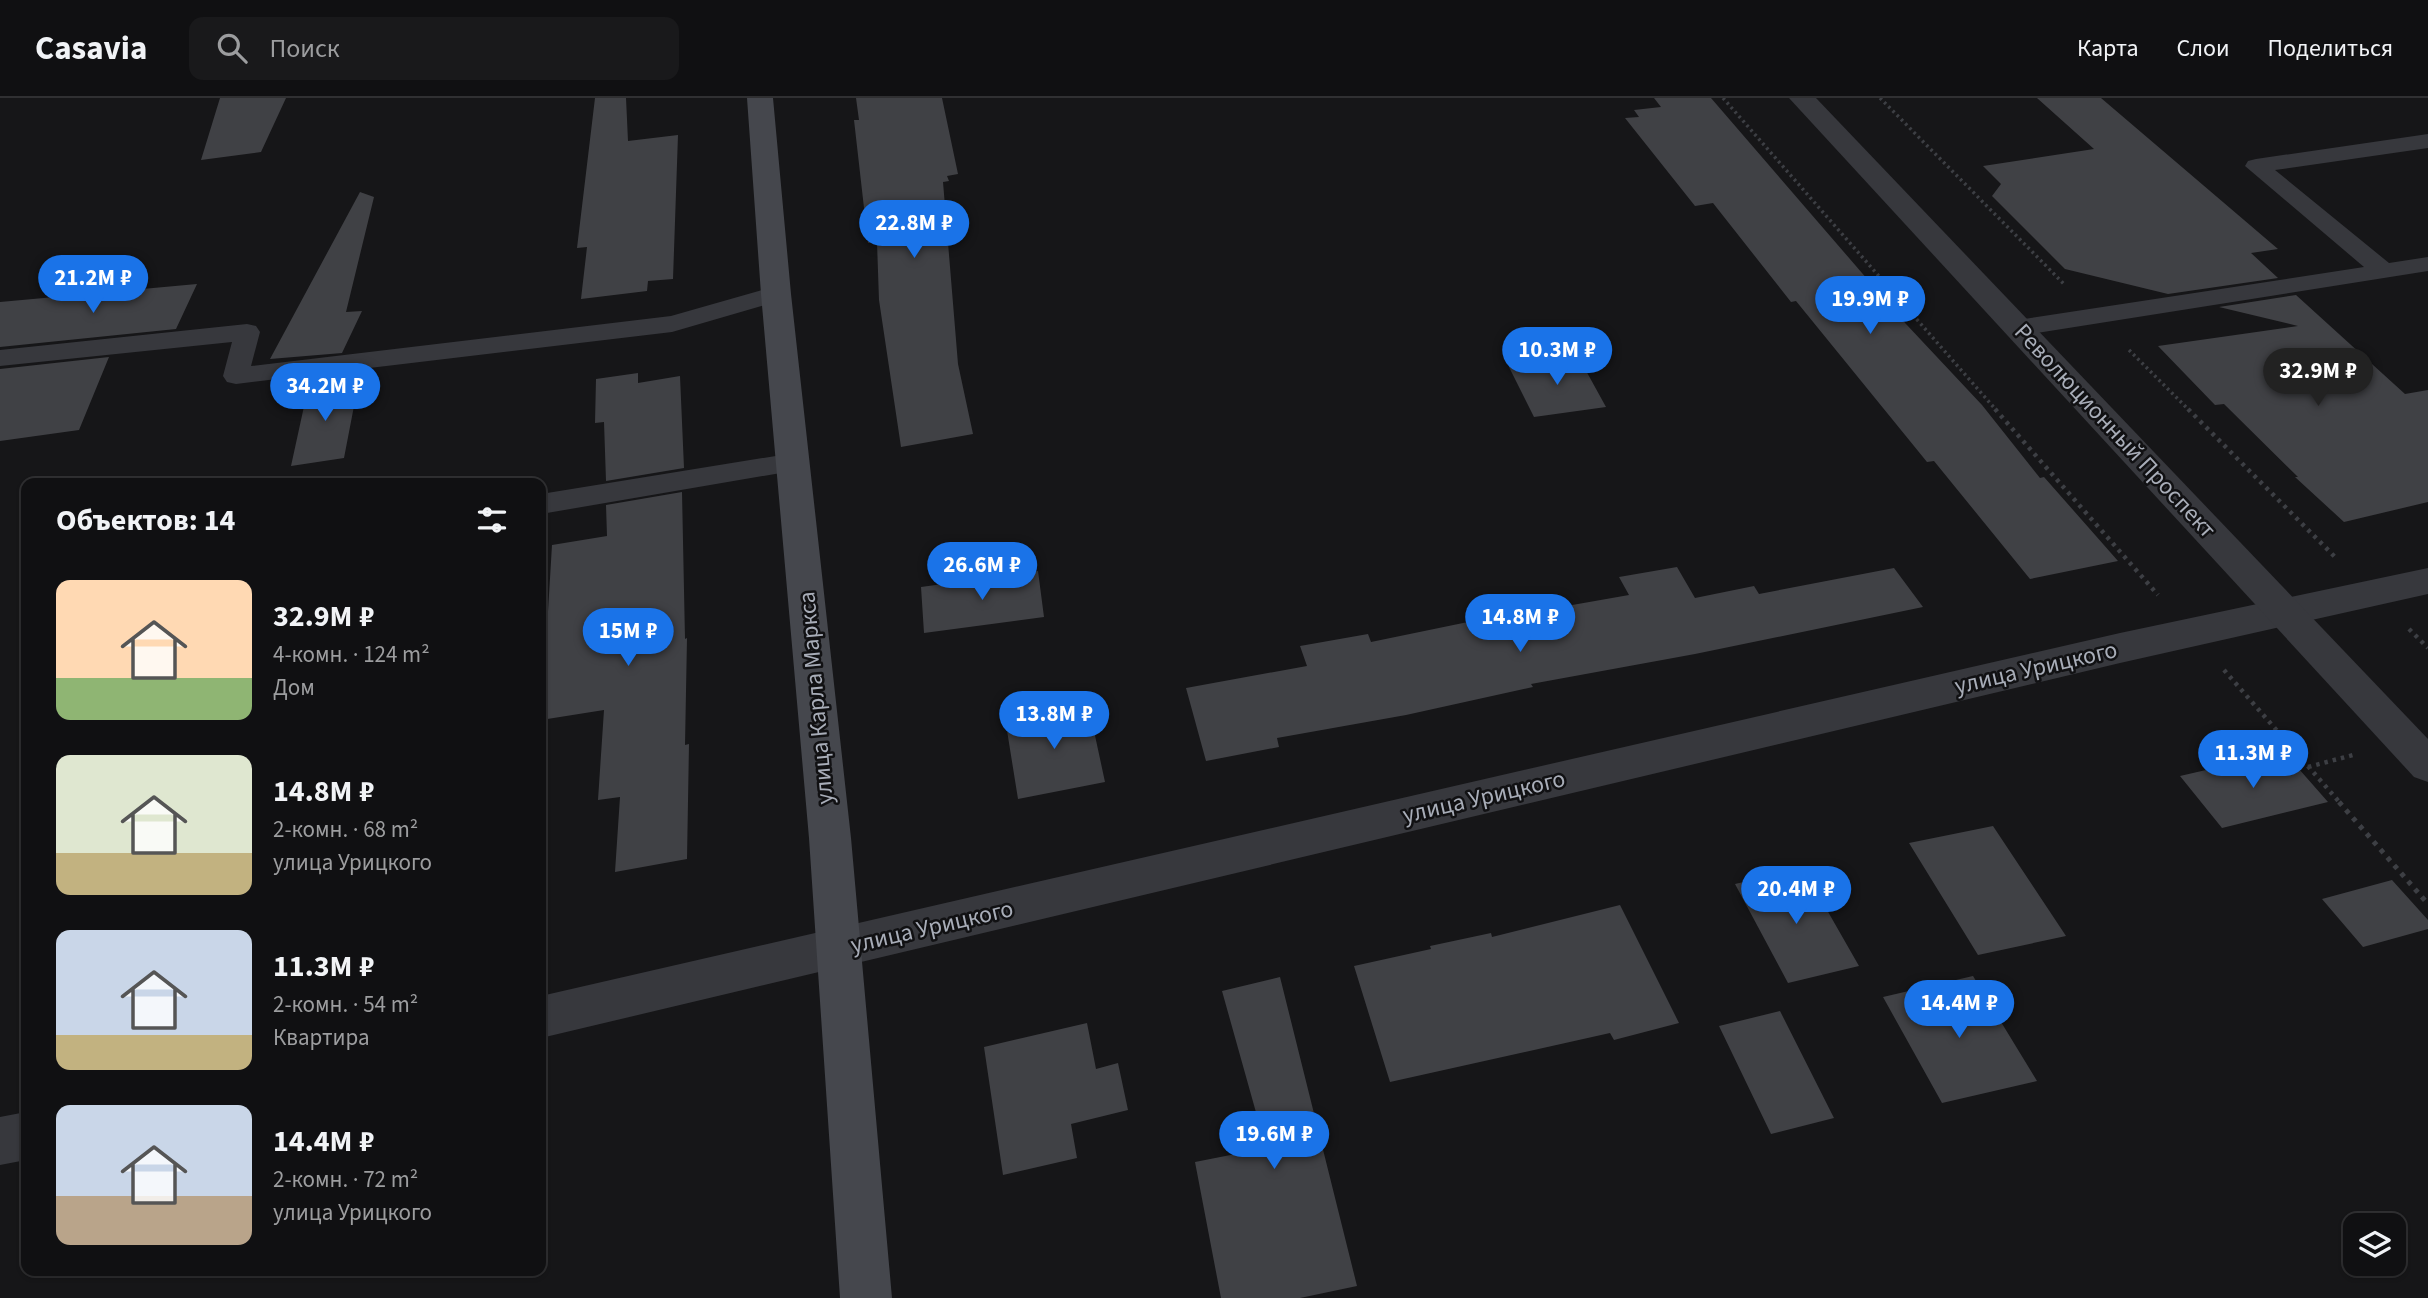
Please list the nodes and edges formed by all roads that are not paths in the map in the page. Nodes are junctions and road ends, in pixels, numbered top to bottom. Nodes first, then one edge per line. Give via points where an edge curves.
1 (760, 98) edge
2 (1802, 98) edge
3 (2428, 141) edge
4 (2428, 264) edge
5 (2384, 271) junction
6 (776, 294) junction
7 (2018, 328) junction
8 (0, 358) edge
9 (794, 462) junction
10 (546, 503) edge
11 (2428, 581) edge
12 (2284, 611) junction
13 (2428, 765) edge
14 (838, 949) junction
15 (546, 1016) edge
16 (21, 1137) edge
17 (0, 1142) edge
18 (866, 1298) edge

1 - 6 main road, улица Карла Маркса
2 - 7 street, Революционный Проспект
3 - 5 lane via 2256,166
4 - 5 lane
5 - 7 lane
6 - 8 lane via 671,324 236,376 247,332
6 - 9 main road, улица Карла Маркса
7 - 12 street, Революционный Проспект
9 - 10 lane
9 - 14 main road, улица Карла Маркса
11 - 12 street, улица Урицкого
12 - 13 street, Революционный Проспект
12 - 14 street, улица Урицкого
14 - 15 street, улица Урицкого
14 - 18 main road, улица Карла Маркса
16 - 17 street

